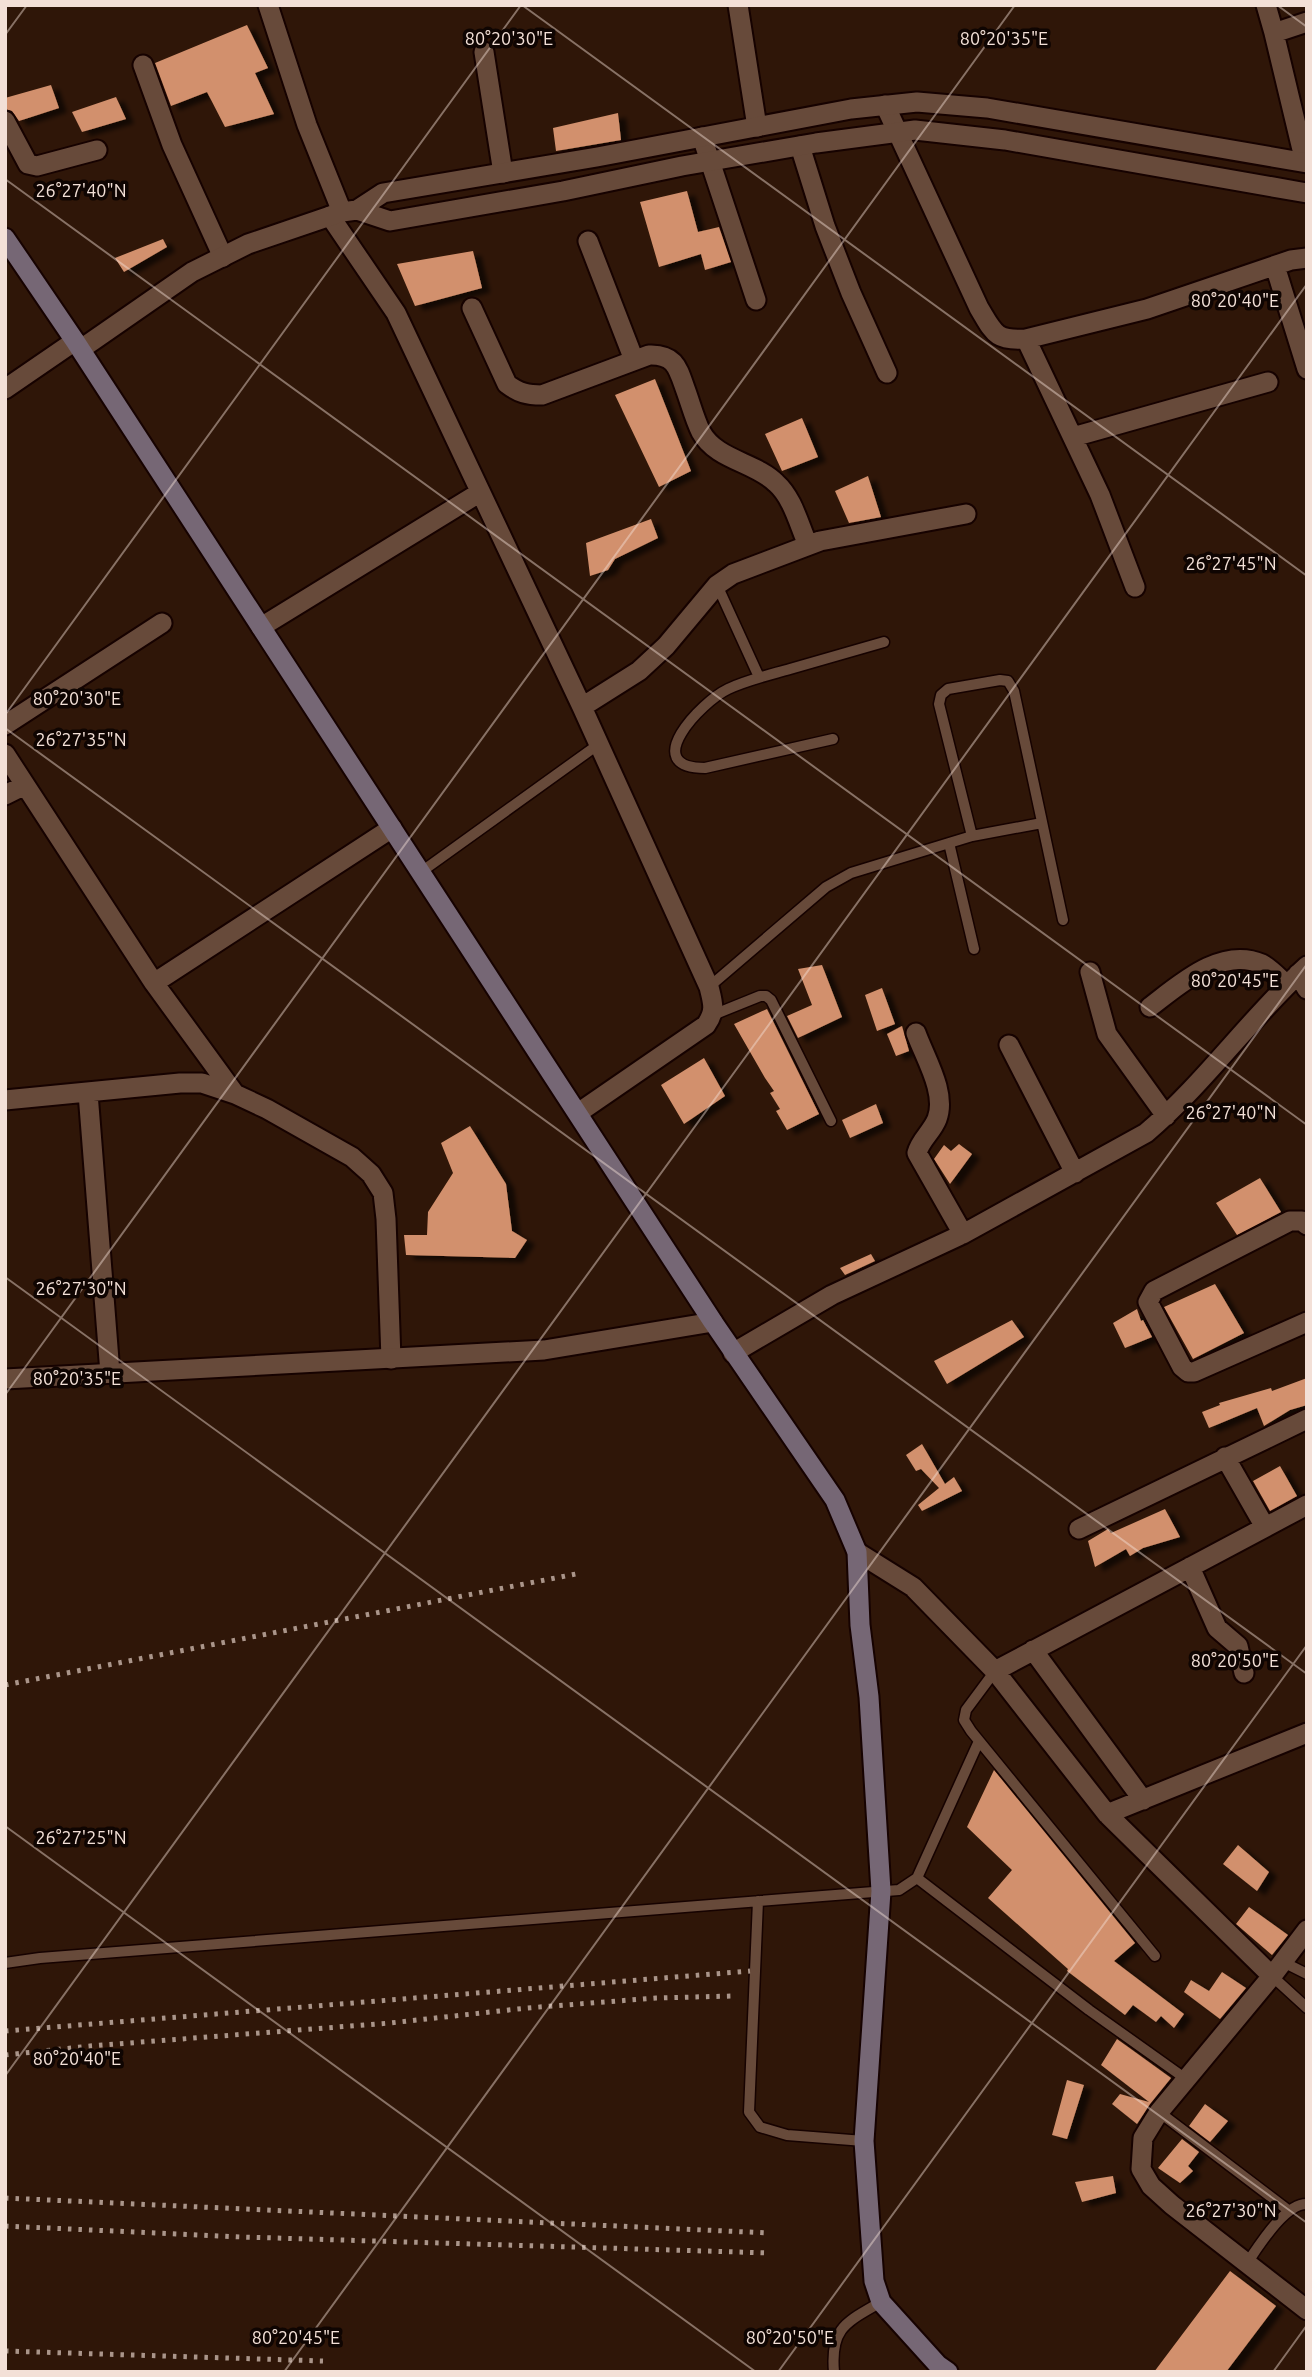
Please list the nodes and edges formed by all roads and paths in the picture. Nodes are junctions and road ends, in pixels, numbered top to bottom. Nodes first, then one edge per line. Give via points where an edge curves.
1 (268, 5) edge
2 (738, 5) edge
3 (1266, 5) edge
4 (1307, 22) edge
5 (1274, 33) junction
6 (484, 52) dead end
7 (143, 65) dead end
8 (885, 105) junction
9 (807, 117) junction
10 (5, 121) edge
11 (757, 127) junction
12 (896, 132) junction
13 (702, 137) junction
14 (806, 145) junction
15 (97, 150) dead end
16 (1269, 156) junction
17 (710, 161) junction
18 (1306, 163) edge
19 (503, 173) junction
20 (1264, 185) junction
21 (1307, 192) edge
22 (343, 213) junction
23 (5, 238) edge
24 (588, 241) dead end
25 (223, 257) junction
26 (1307, 258) edge
27 (1275, 266) junction
28 (756, 300) dead end
29 (472, 308) dead end
30 (1026, 339) junction
31 (78, 345) junction
32 (634, 360) junction
33 (1307, 369) edge
34 (887, 373) dead end
35 (1268, 382) dead end
36 (5, 388) edge
37 (1073, 437) junction
38 (480, 493) junction
39 (965, 514) dead end
40 (808, 545) junction
41 (717, 585) junction
42 (1135, 587) dead end
43 (162, 623) dead end
44 (261, 626) junction
45 (884, 642) dead end
46 (759, 677) junction
47 (582, 707) junction
48 (5, 725) edge
49 (833, 739) dead end
50 (598, 744) junction
51 (5, 754) edge
52 (26, 785) junction
53 (5, 795) edge
54 (1042, 823) junction
55 (392, 828) junction
56 (972, 836) junction
57 (949, 843) junction
58 (421, 872) junction
59 (1063, 920) dead end
60 (974, 949) dead end
61 (1090, 972) dead end
62 (1300, 978) edge
63 (154, 983) junction
64 (709, 987) junction
65 (1150, 1007) dead end
66 (713, 1015) junction
67 (916, 1033) dead end
68 (1009, 1045) dead end
69 (88, 1093) junction
70 (234, 1094) junction
71 (5, 1100) edge
72 (578, 1113) junction
73 (1166, 1116) junction
74 (831, 1121) dead end
75 (1075, 1173) junction
76 (1307, 1225) edge
77 (963, 1234) junction
78 (713, 1322) junction
79 (1307, 1322) edge
80 (733, 1353) junction
81 (390, 1359) junction
82 (110, 1373) junction
83 (5, 1379) edge
84 (1307, 1419) edge
85 (1225, 1457) junction
86 (1307, 1504) edge
87 (1265, 1527) junction
88 (1079, 1528) dead end
89 (857, 1552) junction
90 (1190, 1567) junction
91 (1033, 1650) junction
92 (995, 1671) junction
93 (1244, 1674) dead end
94 (1307, 1733) edge
95 (979, 1741) junction
96 (1143, 1800) junction
97 (1107, 1814) junction
98 (917, 1878) junction
99 (881, 1891) junction
100 (758, 1901) junction
101 (1307, 1930) edge
102 (1155, 1956) dead end
103 (5, 1963) edge
104 (1277, 1969) junction
105 (1307, 1974) edge
106 (1307, 2008) edge
107 (1186, 2079) junction
108 (1159, 2112) junction
109 (864, 2141) junction
110 (1307, 2204) edge
111 (1288, 2210) junction
112 (1247, 2263) junction
113 (881, 2302) junction
114 (1307, 2310) edge
115 (834, 2372) edge
116 (948, 2372) edge

1 - 22 street via 307,125
2 - 11 street
3 - 5 street
4 - 5 street
5 - 18 street
6 - 19 street
7 - 25 street via 172,145
8 - 9 street
8 - 12 street
8 - 16 street via 917,102 988,108
9 - 11 street
9 - 14 street
10 - 15 street via 28,164 37,166
11 - 13 street
12 - 14 street
12 - 20 street via 1005,140
12 - 30 street via 979,308 998,336
13 - 17 street
13 - 19 street
14 - 17 street
14 - 34 street via 825,226
16 - 18 street
16 - 20 street
17 - 22 street via 390,221
17 - 28 street
19 - 22 street via 383,193
20 - 21 street
22 - 25 street via 248,244
22 - 38 street via 396,313
23 - 31 main road
24 - 32 street
25 - 31 street
26 - 27 street
27 - 30 street via 1147,309
27 - 33 street
29 - 32 street via 508,384 528,395 542,395
30 - 37 street
31 - 36 street
31 - 44 main road
32 - 40 street via 662,354 674,361 702,433 714,448 778,484
35 - 37 street
37 - 42 street
38 - 44 street
38 - 47 street
39 - 40 street
40 - 41 street via 733,573
41 - 46 lane
41 - 47 street via 639,671
43 - 48 street
44 - 55 main road
45 - 46 lane
46 - 49 lane via 706,704 676,742 676,759 705,768
47 - 50 street
50 - 58 lane
50 - 64 street
51 - 52 street
52 - 53 street
52 - 63 street
54 - 56 lane
54 - 56 lane via 1014,691 1008,681 948,689 939,704
54 - 59 lane
55 - 58 main road
55 - 63 street
56 - 57 lane
57 - 60 lane
57 - 64 lane via 851,873 826,887
58 - 72 main road
61 - 73 street via 1107,1034
62 - 65 street via 1254,961 1224,963 1193,974
62 - 73 street
63 - 70 street
64 - 66 street
66 - 72 street via 706,1025
66 - 74 lane via 760,996 771,1000
67 - 77 street via 940,1105 917,1153
68 - 75 street
69 - 70 street via 202,1083
69 - 71 street
69 - 82 street
70 - 81 street via 352,1157 383,1193
72 - 78 main road
73 - 75 street via 1146,1133
75 - 77 street
76 - 79 street via 1290,1221 1154,1291 1148,1302 1182,1367 1194,1373
77 - 80 street via 832,1295
78 - 80 main road
78 - 81 street via 544,1350
80 - 89 main road via 835,1500
81 - 82 street
82 - 83 street
84 - 85 street
85 - 87 street
85 - 88 street
86 - 87 street
87 - 90 street
89 - 92 street via 913,1587
89 - 99 main road
90 - 91 street
90 - 93 street via 1217,1628 1238,1646
91 - 92 street
91 - 96 street
92 - 95 lane via 966,1710 964,1720
92 - 97 street
94 - 96 street
95 - 98 lane
95 - 102 lane
96 - 97 street
97 - 104 street
98 - 99 lane via 899,1890
98 - 107 lane
99 - 100 lane
99 - 109 main road
100 - 103 lane
100 - 109 lane via 749,2112 760,2127 787,2135
101 - 104 street
104 - 105 lane
104 - 106 lane
104 - 107 street
107 - 108 street
108 - 111 lane
108 - 112 street via 1143,2138 1140,2169 1151,2186
109 - 113 main road via 874,2281
110 - 111 lane
111 - 112 lane
112 - 114 street
113 - 115 lane via 844,2324 835,2341
113 - 116 main road

